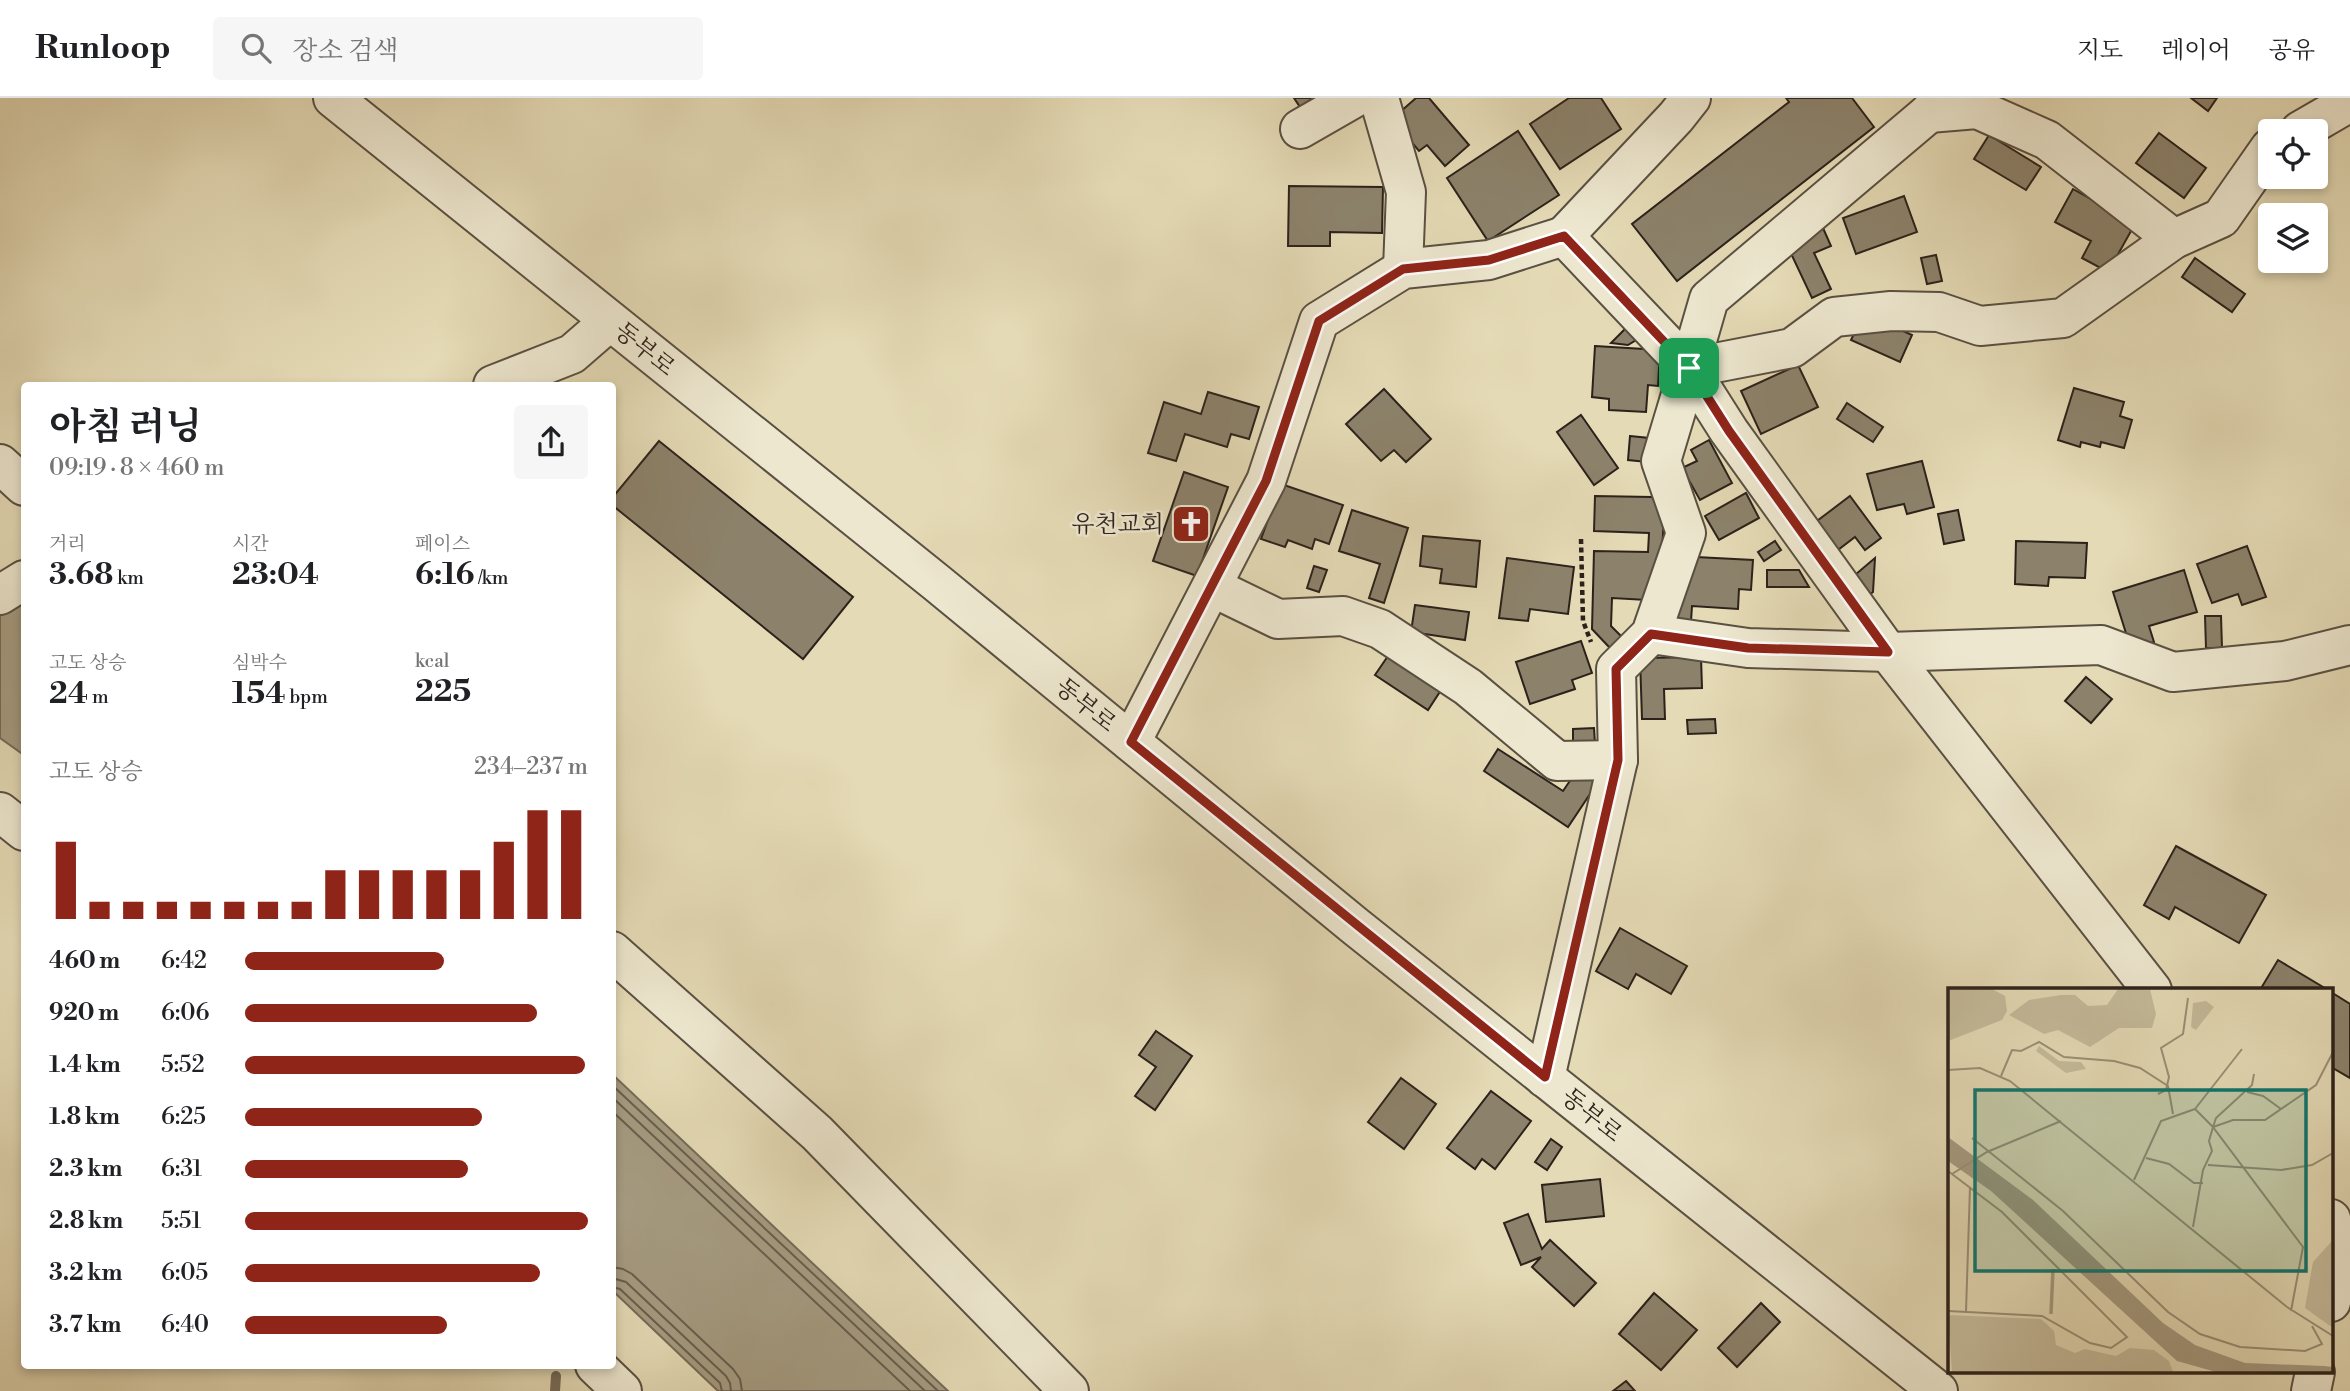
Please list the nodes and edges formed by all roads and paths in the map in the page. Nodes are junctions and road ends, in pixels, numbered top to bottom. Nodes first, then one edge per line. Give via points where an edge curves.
1 (333, 98) edge
2 (1354, 98) edge
3 (1379, 98) edge
4 (1691, 98) edge
5 (2350, 103) edge
6 (1935, 106) edge
7 (2321, 119) edge
8 (1300, 129) dead end
9 (2258, 165) edge
10 (1564, 236) junction
11 (2174, 239) junction
12 (1403, 269) junction
13 (610, 321) junction
14 (1689, 368) junction
15 (501, 382) edge
16 (0, 464) edge
17 (21, 483) edge
18 (1581, 540) dead end
19 (21, 582) edge
20 (1212, 587) junction
21 (0, 595) edge
22 (1651, 634) junction
23 (2350, 645) edge
24 (1888, 652) junction
25 (1616, 669) junction
26 (1131, 742) junction
27 (1618, 760) junction
28 (0, 813) edge
29 (21, 829) edge
30 (616, 955) edge
31 (2150, 988) edge
32 (1545, 1077) junction
33 (2332, 1222) edge
34 (2332, 1297) edge
35 (599, 1369) edge
36 (622, 1391) edge
37 (1069, 1391) edge
38 (1938, 1391) edge

1 - 13 street, 동부로
2 - 8 street
3 - 12 street via 1406,191
4 - 10 street
5 - 7 street
6 - 11 street via 1977,109 2047,141
6 - 14 street via 1709,299
9 - 11 street via 2221,218
10 - 12 street via 1489,260
10 - 14 street
11 - 14 street via 2063,318 1980,326 1939,312 1891,310 1834,317 1792,348
12 - 20 street via 1319,321 1266,481
13 - 15 street via 572,354
13 - 26 street, 동부로
14 - 22 street via 1661,461 1686,533
14 - 24 street
16 - 17 street
18 - 25 path via 1583,621 1598,659
19 - 21 street
20 - 26 street
20 - 27 street via 1278,619 1343,616 1380,629 1468,687 1557,761
22 - 24 street via 1748,648
22 - 25 street
23 - 24 street via 2285,661 2173,673 2101,645
24 - 31 street
25 - 27 street
26 - 32 street, 동부로
27 - 32 street
28 - 29 street
30 - 37 street via 817,1133
32 - 38 street, 동부로
33 - 34 street via 2342,1252
35 - 36 street

